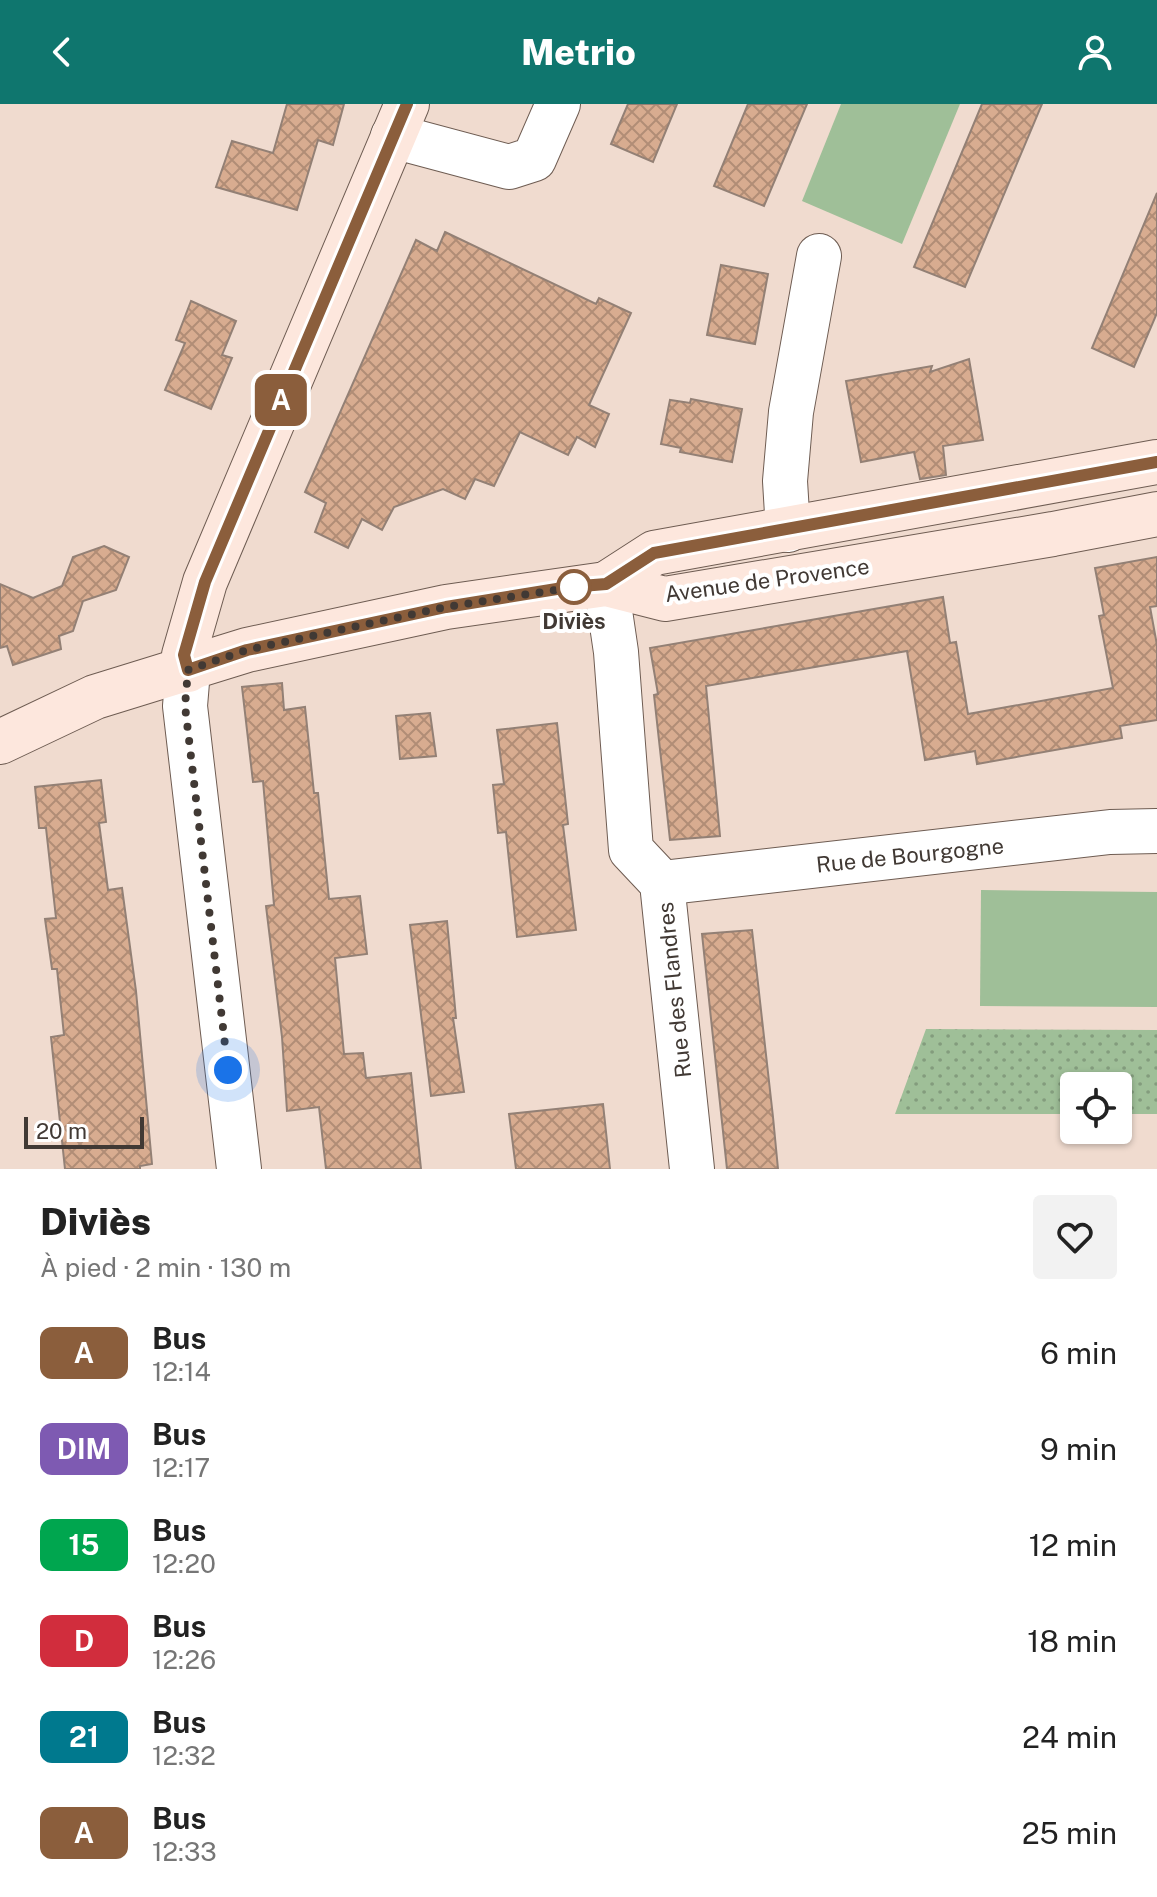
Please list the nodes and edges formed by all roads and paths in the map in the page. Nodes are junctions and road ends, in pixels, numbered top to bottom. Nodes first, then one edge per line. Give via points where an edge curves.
1 (558, 104) edge
2 (400, 120) edge
3 (819, 256) dead end
4 (1157, 462) edge
5 (1157, 514) edge
6 (788, 530) junction
7 (606, 584) junction
8 (188, 670) junction
9 (0, 742) edge
10 (1157, 831) edge
11 (662, 883) junction
12 (239, 1169) edge
13 (692, 1169) edge

1 - 2 street via 534,159 509,167
2 - 8 street via 205,582 184,655
3 - 6 street via 791,412 785,481
4 - 6 street, Avenue de Provence
5 - 7 street, Avenue de Provence via 665,599
6 - 7 street, Avenue de Provence via 654,553
7 - 8 street via 446,607 247,650
7 - 11 street, Rue des Flandres via 631,850
8 - 9 street via 95,697
8 - 12 street via 185,706
10 - 11 street, Rue de Bourgogne
11 - 13 street, Rue des Flandres

